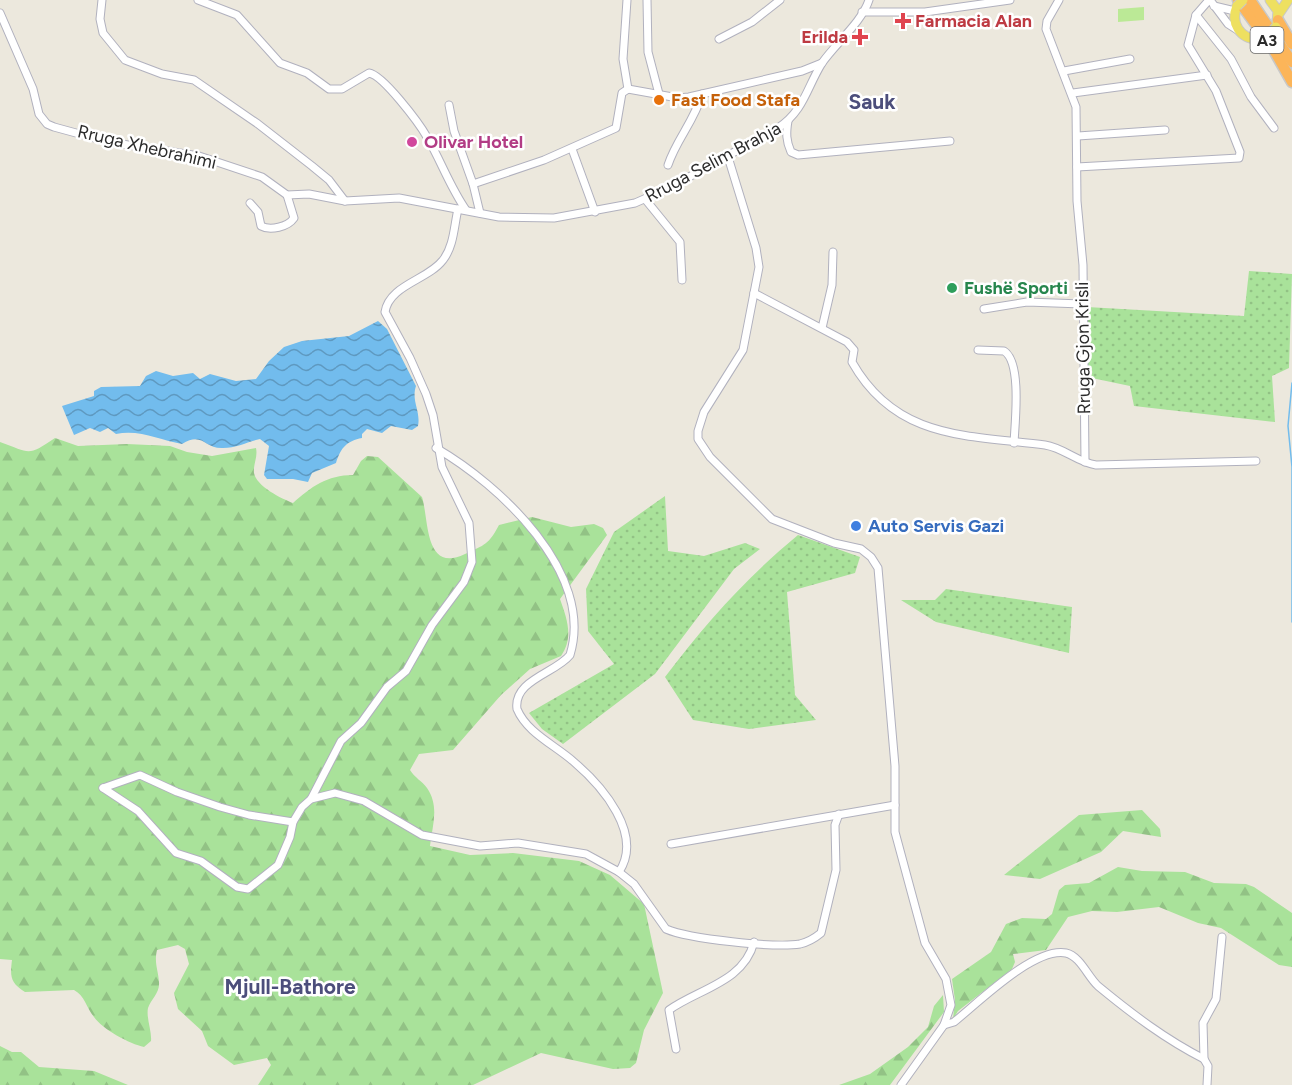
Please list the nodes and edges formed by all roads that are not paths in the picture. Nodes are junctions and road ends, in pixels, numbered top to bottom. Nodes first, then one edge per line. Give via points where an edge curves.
1 (102, 0) edge
2 (198, 0) edge
3 (627, 0) edge
4 (647, 0) edge
5 (780, 0) edge
6 (869, 0) edge
7 (1010, 0) edge
8 (1059, 0) edge
9 (1250, 0) edge
10 (1270, 0) edge
11 (1288, 0) edge
12 (1211, 2) edge
13 (1237, 4) edge
14 (862, 12) junction
15 (0, 13) edge
16 (1196, 15) junction
17 (1278, 20) junction
18 (1239, 31) junction
19 (719, 39) dead end
20 (1256, 39) junction
21 (1292, 44) edge
22 (1130, 59) dead end
23 (1292, 62) edge
24 (822, 63) junction
25 (1064, 71) junction
26 (1207, 75) junction
27 (1292, 82) edge
28 (628, 89) junction
29 (1073, 93) junction
30 (1292, 93) edge
31 (659, 94) junction
32 (702, 94) junction
33 (449, 105) dead end
34 (789, 121) junction
35 (1274, 128) dead end
36 (1165, 130) dead end
37 (1078, 136) junction
38 (950, 141) dead end
39 (572, 149) junction
40 (728, 157) junction
41 (668, 165) dead end
42 (1077, 168) junction
43 (473, 184) junction
44 (287, 195) junction
45 (645, 199) junction
46 (345, 201) junction
47 (250, 203) dead end
48 (462, 210) junction
49 (595, 212) junction
50 (480, 213) junction
51 (833, 252) dead end
52 (682, 280) dead end
53 (754, 293) junction
54 (1082, 304) junction
55 (984, 309) dead end
56 (822, 328) junction
57 (978, 350) dead end
58 (1014, 443) junction
59 (436, 448) junction
60 (1256, 461) dead end
61 (1085, 462) junction
62 (311, 799) junction
63 (895, 805) junction
64 (839, 814) junction
65 (293, 822) junction
66 (671, 844) dead end
67 (619, 872) junction
68 (1222, 937) dead end
69 (754, 942) junction
70 (944, 1025) junction
71 (676, 1049) dead end
72 (1204, 1059) junction
73 (901, 1085) edge
74 (1207, 1085) edge

1 - 46 street via 103,33 125,60 162,74 194,80 312,166
2 - 48 street via 237,15 280,63 313,76 328,88 342,89 369,73 379,77 420,125
3 - 28 street via 623,59
4 - 31 street via 648,52
5 - 19 street via 752,22
6 - 14 street, Rruga Selim Brahja
7 - 14 street via 926,12
8 - 25 street, Rruga Gjon Krisli via 1046,29
9 - 23 highway, A3
10 - 17 main road
11 - 17 main road
12 - 13 street
12 - 16 street
12 - 18 street via 1228,24
13 - 18 main road via 1235,23
13 - 27 highway, A3 via 1270,45
14 - 24 street, Rruga Selim Brahja
15 - 44 street, Rruga Xhebrahimi via 33,89 39,114 47,124 101,140 199,156 262,177
16 - 26 street via 1188,45
16 - 35 street via 1231,59 1251,97
17 - 20 main road, bridge via 1270,35
17 - 21 highway
18 - 20 main road
20 - 30 highway via 1275,60
22 - 25 street
24 - 32 street
24 - 34 street, Rruga Selim Brahja via 810,91
25 - 29 street, Rruga Gjon Krisli
26 - 29 street
26 - 42 street via 1240,152 1239,158
28 - 31 street
28 - 39 street via 622,93 616,128
29 - 37 street, Rruga Gjon Krisli
31 - 32 street via 678,98
32 - 41 street via 699,106 674,145
33 - 43 street
34 - 38 street via 786,136 791,153 798,156
34 - 40 street, Rruga Selim Brahja
36 - 37 street
37 - 42 street, Rruga Gjon Krisli
39 - 43 street
39 - 49 street
40 - 45 street, Rruga Selim Brahja
40 - 53 street via 758,256
42 - 54 street, Rruga Gjon Krisli
43 - 50 street
44 - 46 street via 309,194
44 - 47 street via 294,218 272,229 261,226
45 - 49 street, Rruga Selim Brahja
45 - 52 street via 680,242
46 - 48 street via 399,198
48 - 50 street, Rruga Selim Brahja
48 - 59 street via 444,259 424,277 393,295 385,312 426,394 433,415
49 - 50 street, Rruga Selim Brahja via 537,220
51 - 56 street via 832,285
53 - 56 street
53 - 63 street via 743,350 704,412 698,439 710,457 772,519 861,549 878,568
54 - 55 street via 1027,302
54 - 61 street, Rruga Gjon Krisli
56 - 58 street via 854,350 852,362 876,395 914,423 968,437
57 - 58 street via 1004,351 1012,360 1016,377
58 - 61 street via 1047,445
59 - 62 street via 447,481 469,523 471,562 465,582 432,625 406,671 387,687 341,741
59 - 67 street via 468,466 493,489 541,539 563,580 576,618 570,655 519,695 517,709 531,729 579,766 613,807 628,843
60 - 61 street via 1104,465
62 - 65 street
62 - 67 street via 335,793 352,797 422,834 480,846 518,843 576,851
63 - 64 street
63 - 70 street via 896,838 921,930 927,949 946,979 951,1005
64 - 66 street
64 - 69 street via 836,870 821,933 801,944
65 - 65 street via 278,865 245,889 226,881 201,861 176,853 138,811 103,788 140,775 220,807
67 - 69 street via 634,884 666,929
68 - 72 street via 1216,999 1203,1023
69 - 71 street via 749,958 733,974 669,1010
70 - 72 street via 954,1022 1038,958 1067,953 1100,987 1153,1030
70 - 73 street
72 - 74 street via 1208,1066

